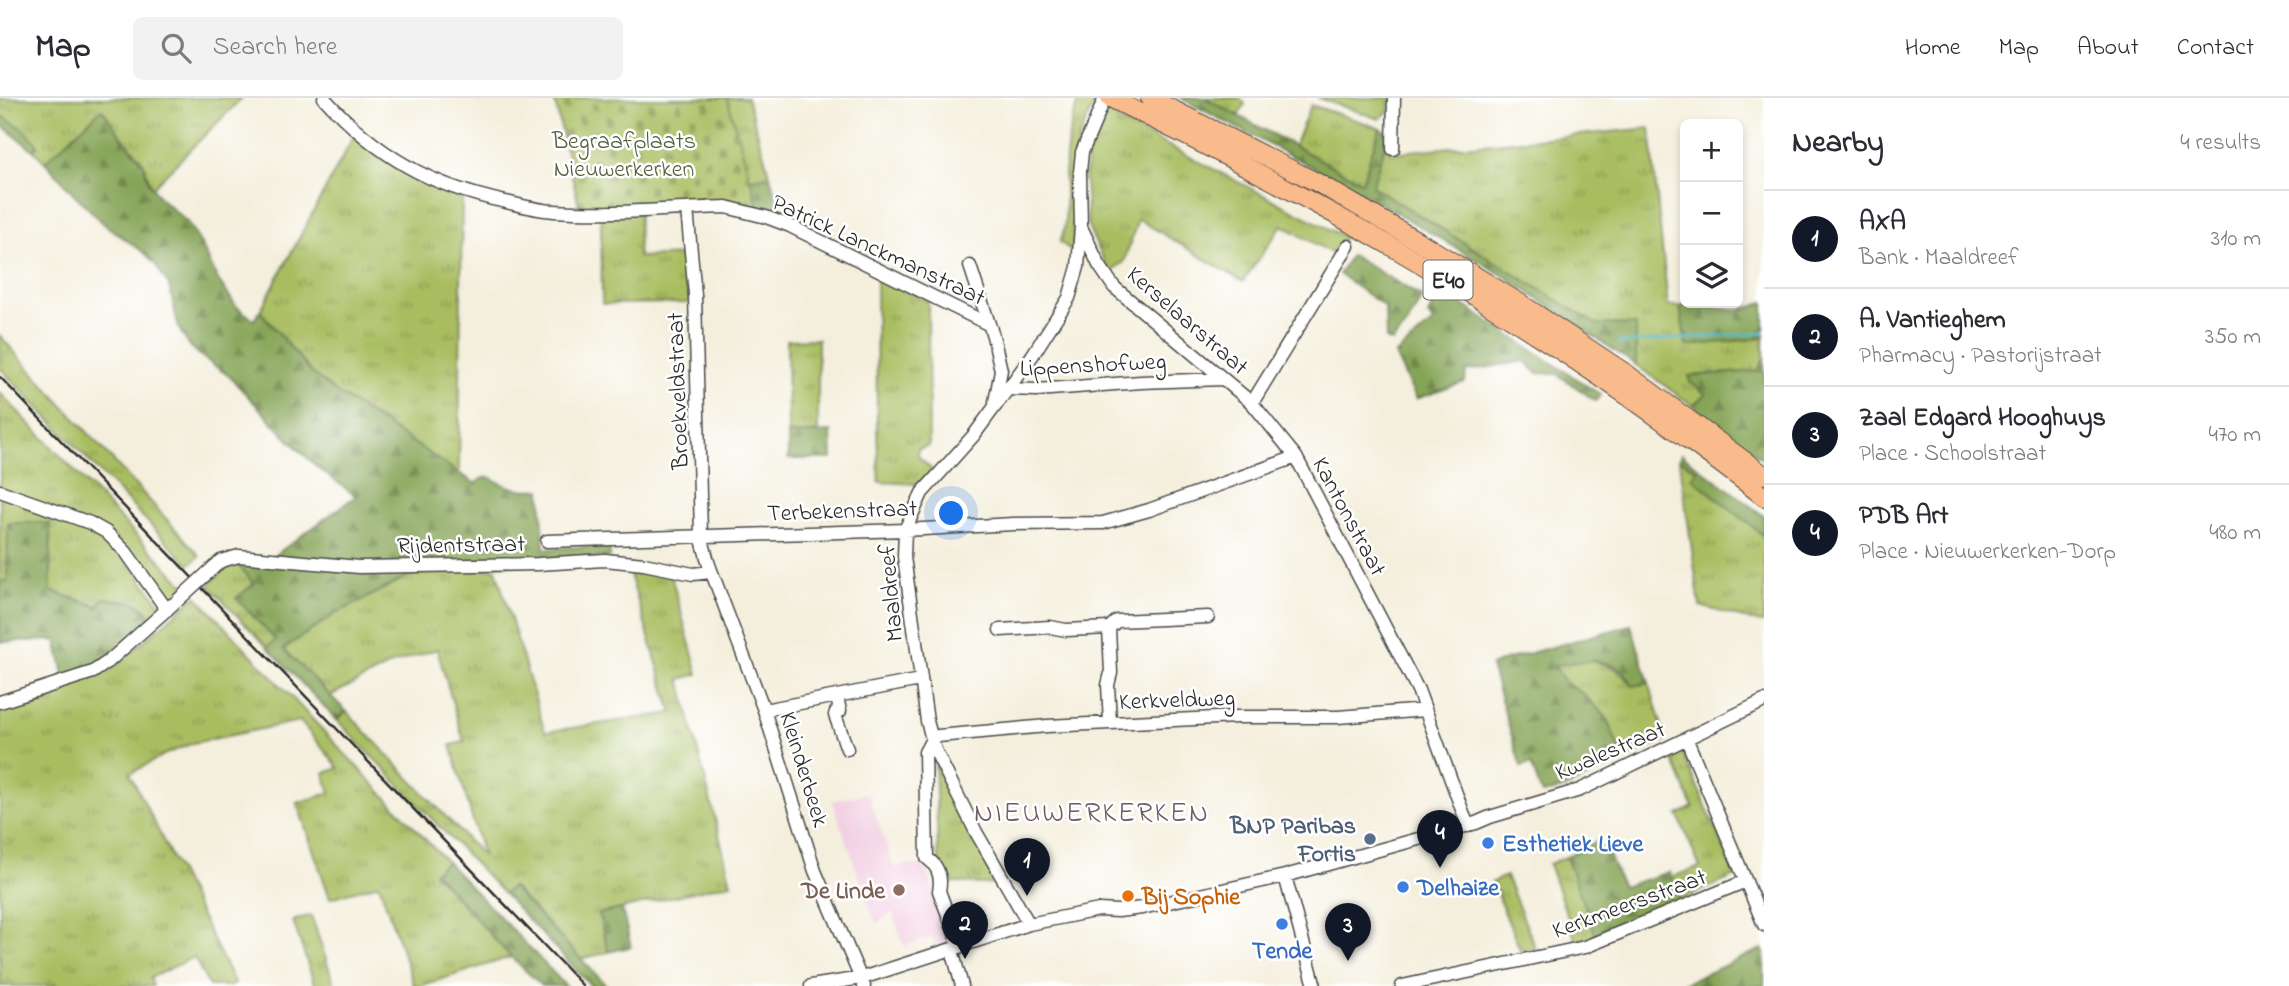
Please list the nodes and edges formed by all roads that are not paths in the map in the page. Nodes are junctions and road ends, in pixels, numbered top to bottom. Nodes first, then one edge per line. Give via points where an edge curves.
1 (324, 98) edge
2 (1107, 98) edge
3 (1150, 98) edge
4 (1394, 98) edge
5 (1393, 149) dead end
6 (687, 209) junction
7 (1081, 227) junction
8 (1348, 246) dead end
9 (1099, 265) junction
10 (970, 266) dead end
11 (1078, 267) junction
12 (988, 324) junction
13 (1223, 379) junction
14 (1008, 389) junction
15 (1252, 403) junction
16 (995, 406) junction
17 (1296, 457) junction
18 (1764, 475) edge
19 (0, 491) edge
20 (1764, 497) edge
21 (905, 530) junction
22 (701, 537) junction
23 (547, 541) dead end
24 (711, 572) junction
25 (172, 605) junction
26 (1208, 617) dead end
27 (1109, 628) junction
28 (1000, 630) dead end
29 (920, 680) junction
30 (837, 697) junction
31 (1764, 701) edge
32 (0, 702) edge
33 (764, 710) junction
34 (1425, 710) junction
35 (1110, 723) junction
36 (932, 739) junction
37 (1687, 740) junction
38 (846, 749) dead end
39 (1468, 826) junction
40 (1285, 876) junction
41 (1746, 881) junction
42 (1029, 924) junction
43 (1764, 925) edge
44 (956, 949) junction
45 (863, 982) edge
46 (811, 986) edge
47 (962, 986) edge
48 (1315, 986) edge
49 (1402, 986) edge

1 - 6 street, Patrick Lanckmanstraat via 388,156 467,193 552,211
2 - 7 street via 1083,152
2 - 20 highway, E40 via 1309,199 1415,260 1618,389
3 - 18 highway, E40 via 1318,183 1523,305 1627,374
4 - 5 street
6 - 12 street, Patrick Lanckmanstraat via 726,206 790,226
6 - 22 street, Broekveldstraat via 695,295
7 - 9 street, Kerselaarstraat
7 - 11 street
8 - 15 street
9 - 11 street, Kerselaarstraat via 1088,262
9 - 13 street, Kerselaarstraat via 1114,287
10 - 12 street, Maaldreef
11 - 14 street via 1069,298
12 - 16 street, Maaldreef via 1001,370
13 - 14 street, Lippenshofweg
13 - 15 street, Kerselaarstraat
14 - 16 street
15 - 17 street, Kantonstraat
16 - 21 street, Maaldreef via 922,493
17 - 21 street, Terbekenstraat via 1103,523
17 - 34 street, Kantonstraat via 1419,690
19 - 25 street via 106,532
21 - 22 street, Terbekenstraat
21 - 29 street, Maaldreef via 904,557
22 - 23 street, Terbekenstraat
22 - 24 street, Broekveldstraat
24 - 25 street, Rijdentstraat, bridge via 693,574 605,560 359,568 239,556 221,561
24 - 33 street, Kleinderbeek
25 - 32 street via 93,672
26 - 27 street via 1117,621
27 - 28 street
27 - 35 street
29 - 30 street
29 - 36 street, Maaldreef
30 - 33 street
30 - 38 street via 840,711 835,715
31 - 37 street, Kwalestraat
33 - 45 street, Kleinderbeek via 815,871
34 - 35 street, Kerkveldweg
34 - 39 street, Kantonstraat
35 - 36 street, Kerkveldweg via 1020,727
36 - 42 street, Maaldreef via 976,832
36 - 44 street, Maaldreef via 925,752 927,858 935,864 941,881 939,891
37 - 39 street, Kwalestraat via 1580,790
37 - 41 street
39 - 40 street, Kwalestraat
40 - 42 street, Kwalestraat via 1142,908 1099,910
40 - 48 street
41 - 43 street
41 - 49 street, Kerkmeersstraat via 1585,947
42 - 44 street, Kwalestraat
44 - 45 street, Kwalestraat
44 - 47 street
45 - 46 street, Kwalestraat

